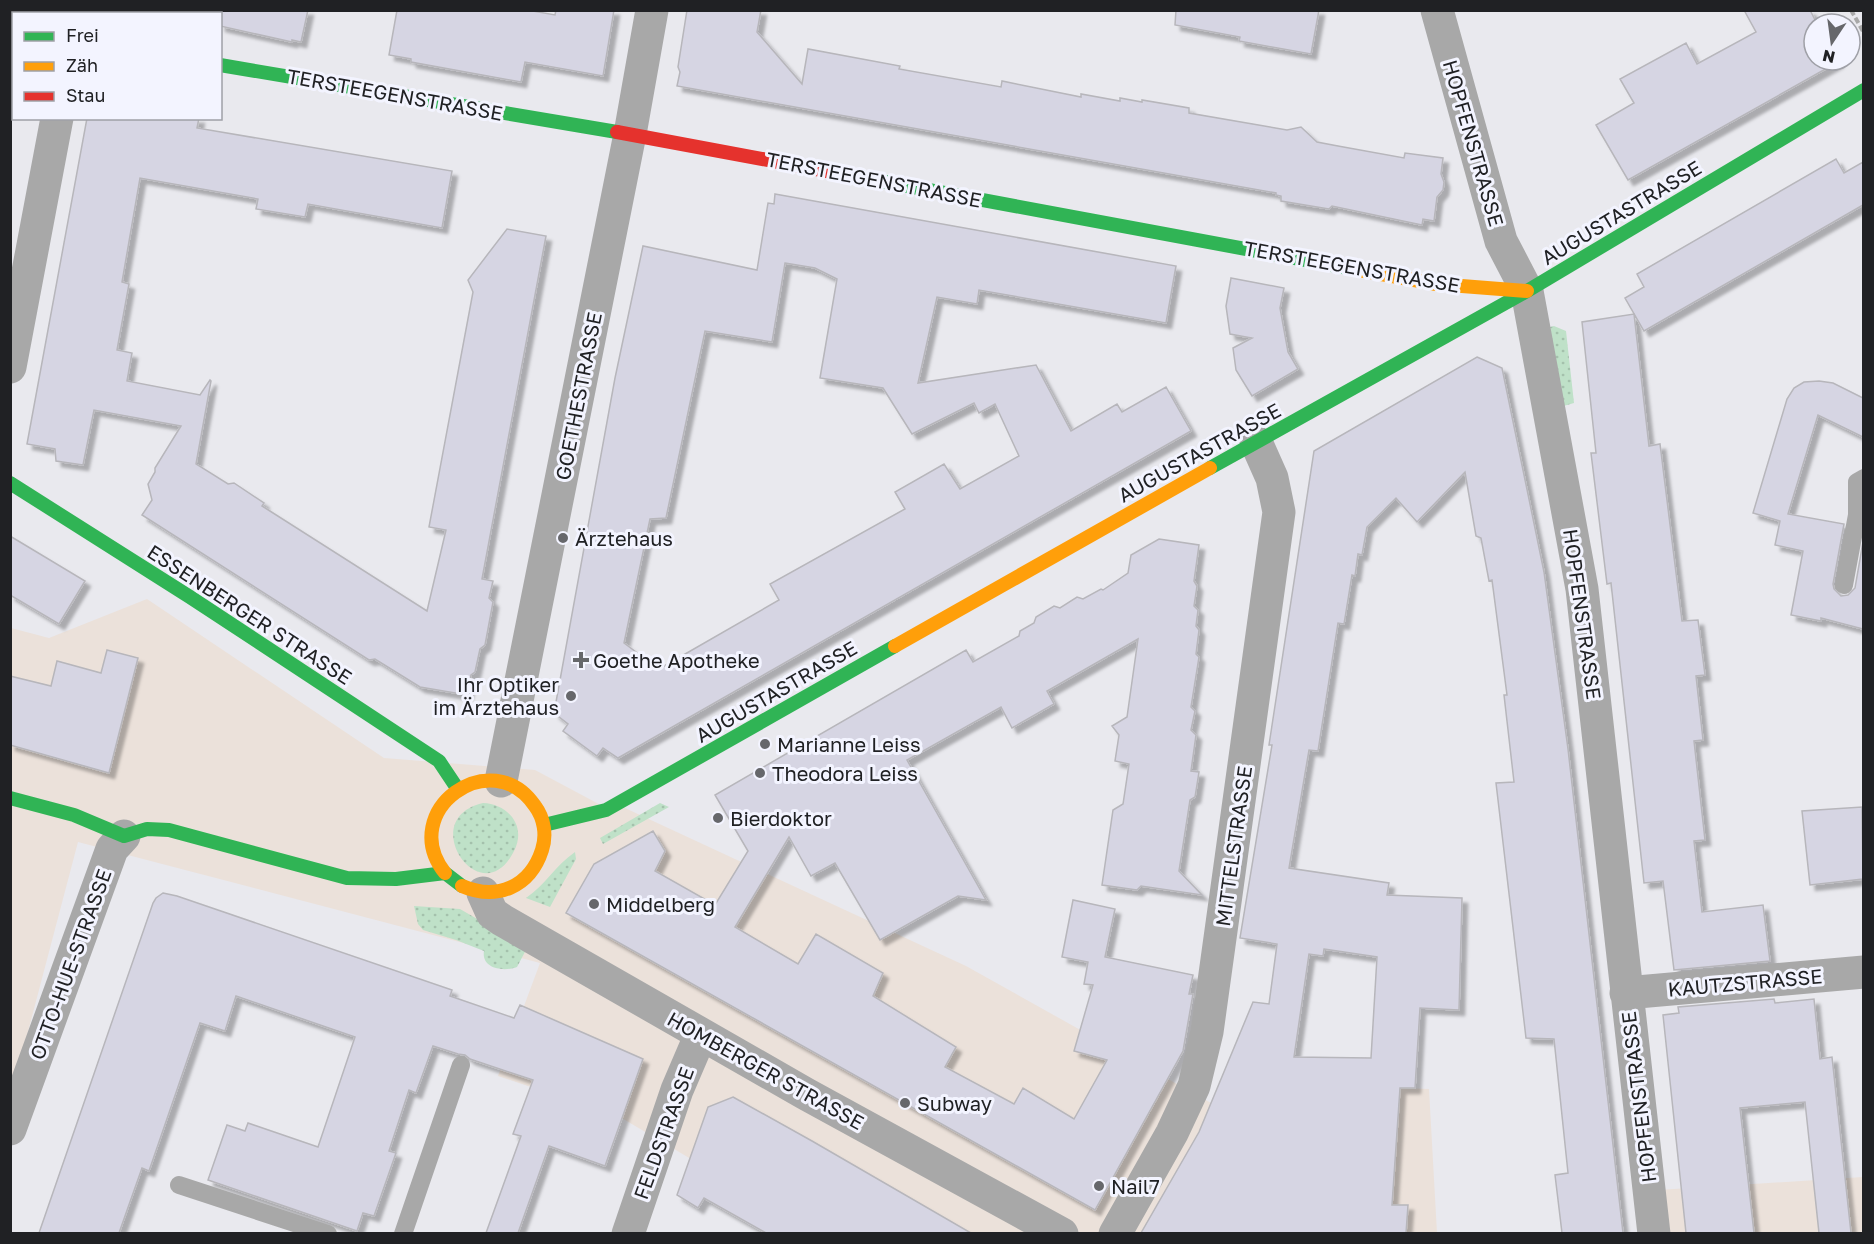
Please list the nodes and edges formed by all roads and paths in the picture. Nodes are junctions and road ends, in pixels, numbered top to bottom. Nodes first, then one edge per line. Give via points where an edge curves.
1 (652, 10) edge
2 (1437, 10) edge
3 (1851, 10) edge
4 (1863, 33) edge
5 (222, 65) edge
6 (1863, 90) edge
7 (57, 120) edge
8 (630, 134) junction
9 (1527, 291) junction
10 (10, 367) edge
11 (1256, 442) junction
12 (1863, 478) edge
13 (10, 483) edge
14 (1844, 585) dead end
15 (501, 781) junction
16 (457, 788) junction
17 (10, 798) edge
18 (544, 825) junction
19 (124, 836) junction
20 (445, 873) junction
21 (483, 893) junction
22 (1863, 972) edge
23 (1626, 993) junction
24 (701, 1034) junction
25 (461, 1065) dead end
26 (10, 1129) edge
27 (179, 1185) dead end
28 (328, 1233) edge
29 (403, 1233) edge
30 (628, 1233) edge
31 (1062, 1233) edge
32 (1115, 1233) edge
33 (1654, 1233) edge

1 - 8 street, GOETHESTRASSE
2 - 9 street, HOPFENSTRASSE via 1501,241
3 - 4 path
5 - 8 street, TERSTEEGENSTRASSE
6 - 9 street, AUGUSTASTRASSE
7 - 10 street
8 - 9 street, TERSTEEGENSTRASSE via 1436,284
8 - 15 street, GOETHESTRASSE
9 - 11 street, AUGUSTASTRASSE
9 - 23 street, HOPFENSTRASSE via 1582,588
11 - 18 street, AUGUSTASTRASSE via 606,810
11 - 32 street, MITTELSTRASSE via 1272,478 1280,512 1207,1032 1194,1086
12 - 14 lane via 1857,482 1857,515
13 - 16 street, ESSENBERGER STRASSE via 439,761
15 - 16 street via 478,781
15 - 18 street via 519,789 534,803
16 - 20 street via 440,806 431,832 435,858
17 - 19 street via 74,815
18 - 21 street via 539,861 525,879 496,893
19 - 20 street via 147,829 169,830 347,878 396,879
19 - 26 street, OTTO-HUE-STRASSE via 112,849
20 - 21 street via 463,888
21 - 24 street, HOMBERGER STRASSE via 492,913 502,920
22 - 23 street, KAUTZSTRASSE
23 - 33 street, HOPFENSTRASSE
24 - 30 street, FELDSTRASSE via 677,1089
24 - 31 street, HOMBERGER STRASSE
25 - 29 lane
27 - 28 lane

